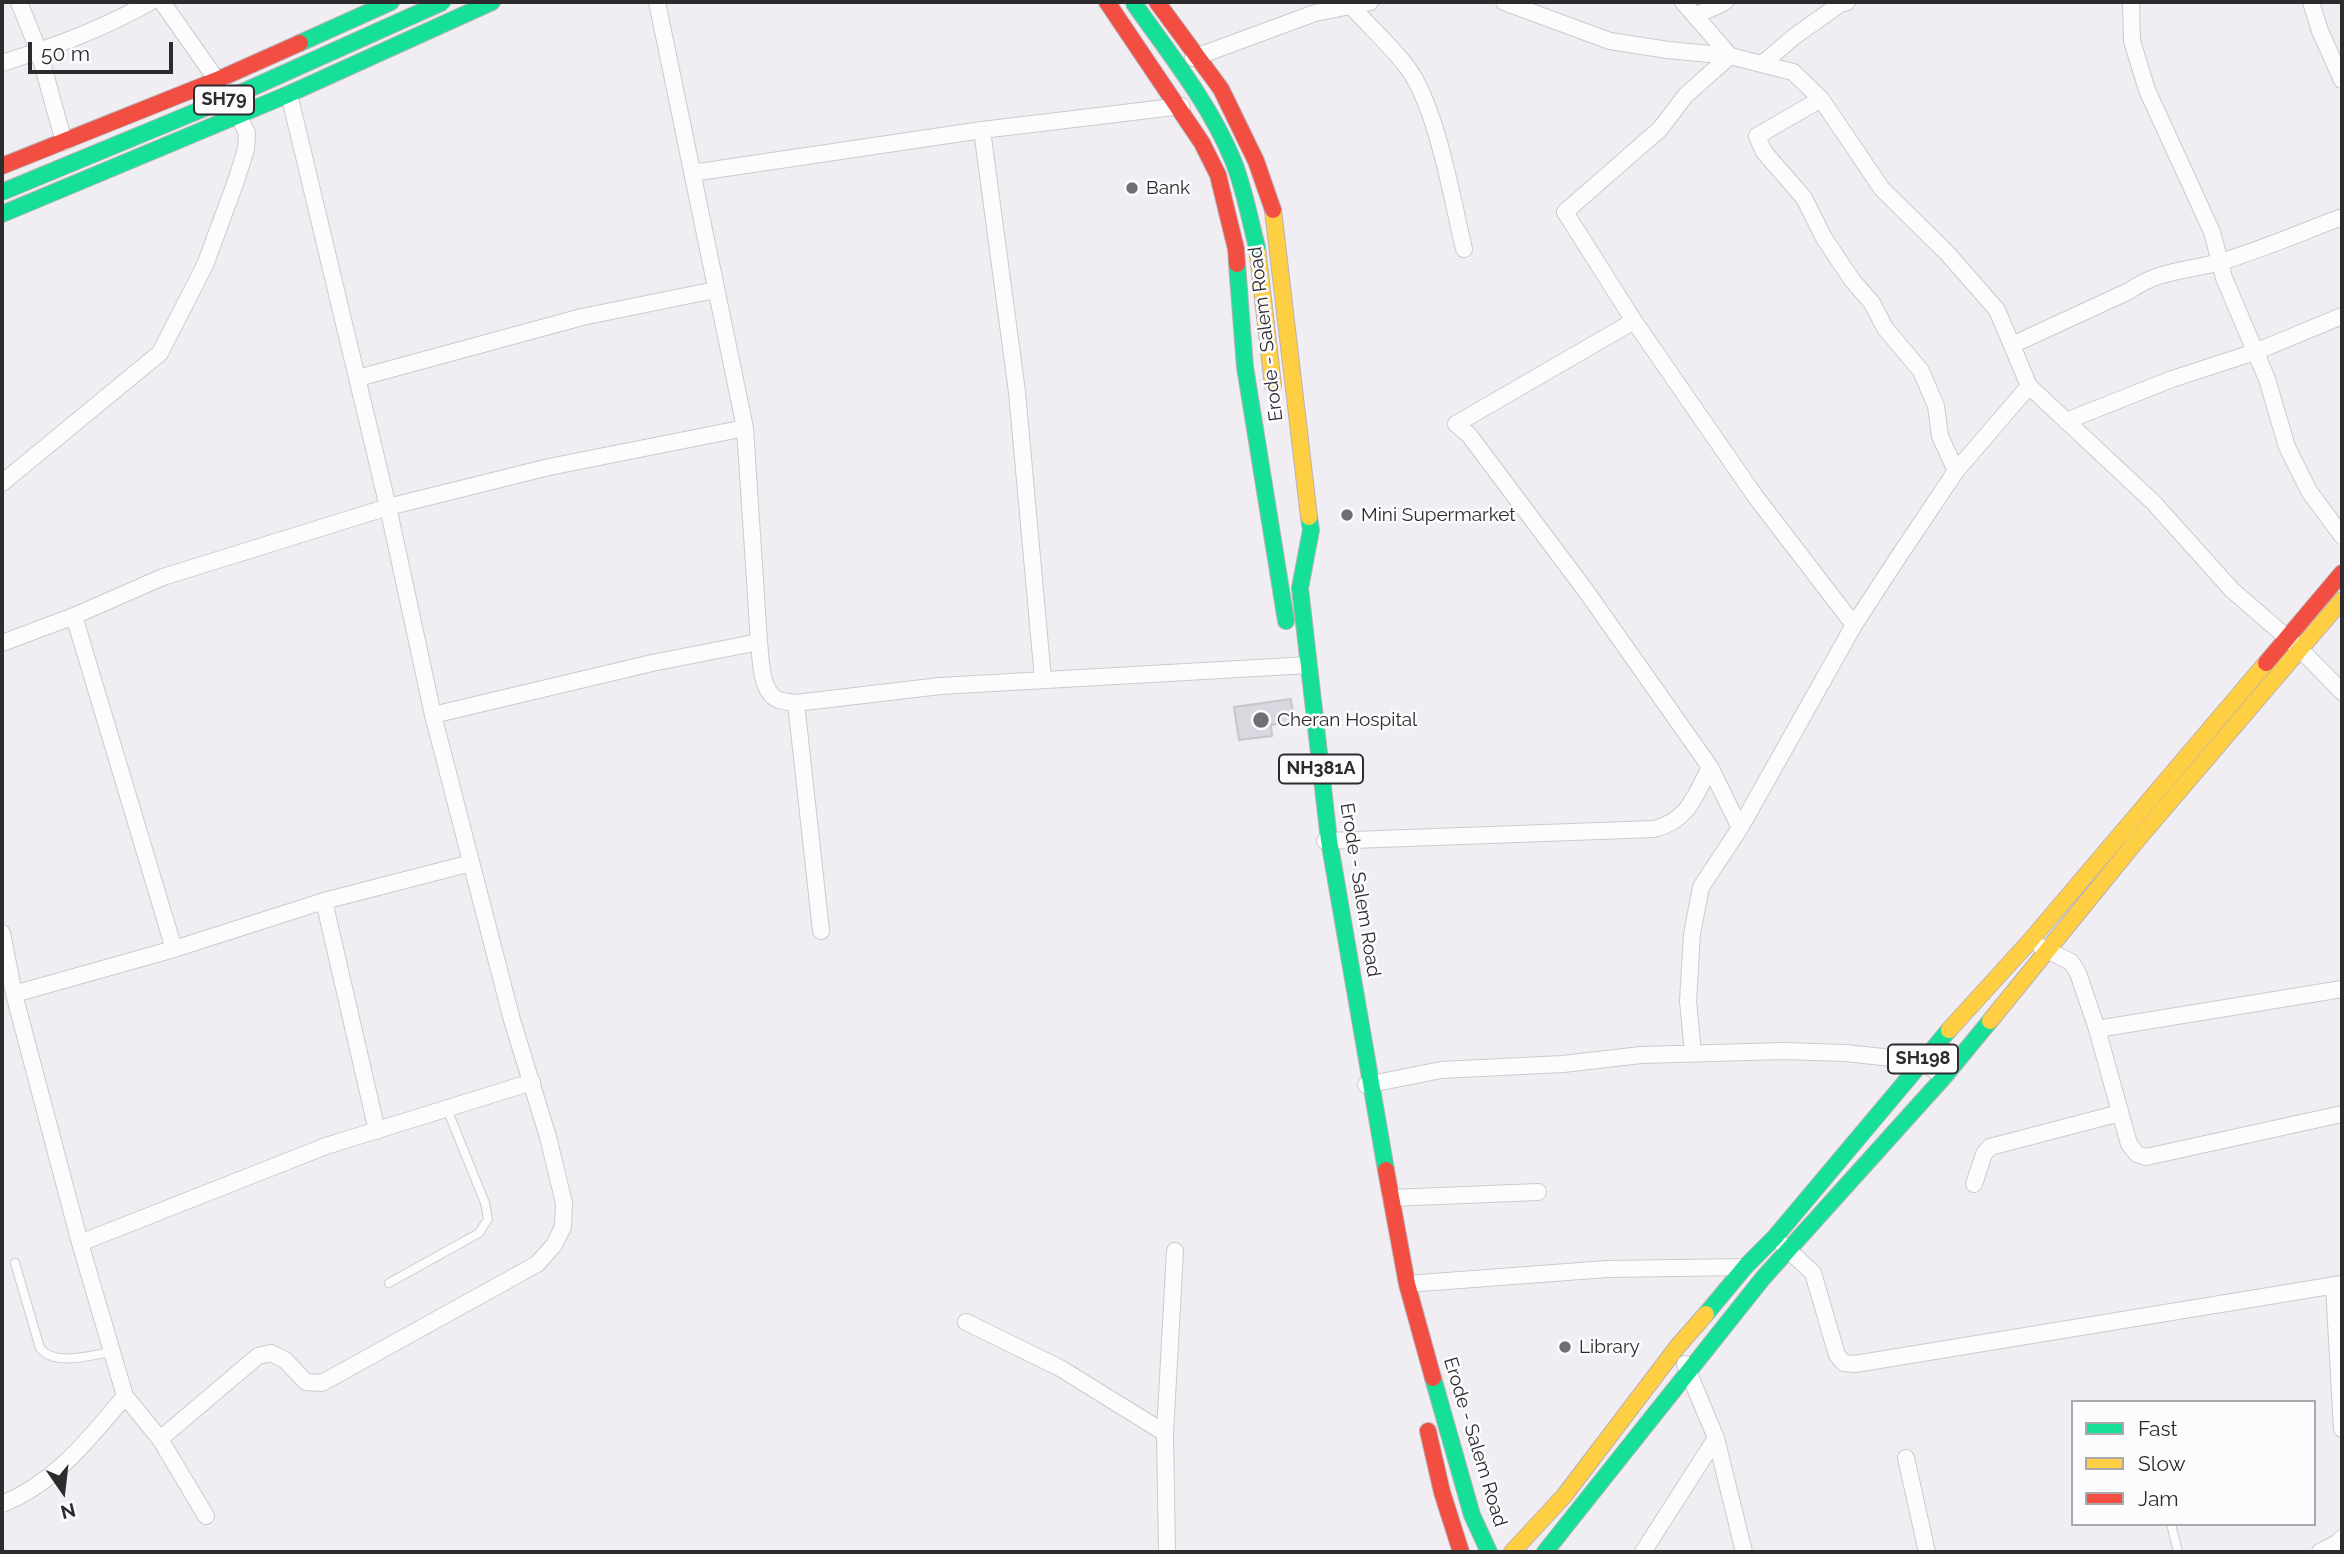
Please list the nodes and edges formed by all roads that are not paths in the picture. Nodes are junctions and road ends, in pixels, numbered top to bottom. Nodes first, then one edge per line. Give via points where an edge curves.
1 (19, 2) edge
2 (150, 2) edge
3 (162, 2) edge
4 (391, 2) edge
5 (409, 2) edge
6 (443, 2) edge
7 (492, 2) edge
8 (657, 2) edge
9 (1108, 2) edge
10 (1133, 2) edge
11 (1157, 2) edge
12 (1370, 2) edge
13 (1504, 2) edge
14 (1683, 2) edge
15 (1725, 2) edge
16 (1847, 2) edge
17 (2131, 2) edge
18 (2311, 2) edge
19 (1352, 7) junction
20 (1695, 16) junction
21 (422, 34) junction
22 (39, 52) junction
23 (2336, 52) edge
24 (1198, 56) junction
25 (1730, 56) junction
26 (2, 63) edge
27 (1762, 64) junction
28 (1156, 74) junction
29 (217, 80) junction
30 (2342, 80) edge
31 (1221, 89) junction
32 (289, 94) junction
33 (1821, 99) junction
34 (1179, 107) junction
35 (240, 116) junction
36 (982, 130) junction
37 (64, 142) junction
38 (2, 166) edge
39 (692, 173) junction
40 (2, 192) edge
41 (2, 214) edge
42 (2342, 217) edge
43 (1464, 249) dead end
44 (2220, 262) junction
45 (715, 290) junction
46 (2342, 316) edge
47 (1634, 321) junction
48 (2012, 345) junction
49 (2255, 352) junction
50 (358, 378) junction
51 (2029, 386) junction
52 (1275, 396) dead end
53 (2066, 421) junction
54 (745, 428) junction
55 (1956, 471) junction
56 (2, 483) edge
57 (388, 507) junction
58 (1293, 533) dead end
59 (2342, 536) edge
60 (2342, 573) edge
61 (1300, 588) junction
62 (2342, 600) edge
63 (74, 616) junction
64 (1854, 625) junction
65 (2287, 637) junction
66 (759, 642) junction
67 (2, 643) edge
68 (2300, 649) junction
69 (1296, 656) junction
70 (1043, 679) junction
71 (2342, 692) edge
72 (796, 703) junction
73 (433, 715) junction
74 (1710, 767) junction
75 (1740, 828) junction
76 (1322, 841) junction
77 (471, 863) junction
78 (324, 901) junction
79 (821, 930) dead end
80 (2, 936) edge
81 (2030, 941) junction
82 (174, 949) junction
83 (2049, 951) junction
84 (1336, 975) dead end
85 (2342, 989) edge
86 (14, 994) junction
87 (2097, 1029) junction
88 (1693, 1052) junction
89 (1921, 1062) junction
90 (1944, 1077) junction
91 (531, 1082) junction
92 (1360, 1083) junction
93 (447, 1109) junction
94 (2120, 1113) junction
95 (2342, 1114) edge
96 (377, 1131) junction
97 (1974, 1184) dead end
98 (1538, 1192) dead end
99 (1391, 1198) junction
100 (1775, 1237) junction
101 (80, 1243) junction
102 (1175, 1251) dead end
103 (1789, 1251) junction
104 (15, 1263) dead end
105 (1745, 1267) junction
106 (389, 1283) dead end
107 (1407, 1284) junction
108 (2338, 1284) edge
109 (966, 1322) dead end
110 (1678, 1346) junction
111 (112, 1352) junction
112 (1410, 1354) dead end
113 (1688, 1371) junction
114 (125, 1396) junction
115 (1426, 1419) dead end
116 (2342, 1429) edge
117 (1165, 1433) junction
118 (1716, 1438) junction
119 (160, 1439) junction
120 (1906, 1458) dead end
121 (2, 1504) edge
122 (206, 1516) dead end
123 (2172, 1526) edge
124 (2342, 1538) edge
125 (1167, 1552) edge
126 (1461, 1552) edge
127 (1489, 1552) edge
128 (1512, 1552) edge
129 (1545, 1552) edge
130 (1643, 1552) edge
131 (1744, 1552) edge
132 (1927, 1552) edge
133 (2178, 1552) edge
134 (2320, 1552) edge

1 - 22 street
2 - 22 street via 113,23
3 - 29 street
4 - 29 main road
5 - 21 street
6 - 40 main road, SH79, bridge
7 - 21 main road
8 - 39 street
9 - 28 main road, Erode - Salem Road / NH381A
10 - 52 main road, bridge via 1233,159 1256,247
11 - 24 main road, Erode - Salem Road / NH381A
12 - 19 street
13 - 25 street via 1610,41
14 - 20 street
15 - 20 street
16 - 27 street
17 - 44 street via 2132,41 2147,90 2212,232
18 - 23 street
19 - 24 street via 1315,13
19 - 43 street via 1416,82 1435,133
20 - 25 street
21 - 32 main road
22 - 26 street
22 - 37 street
23 - 30 street
24 - 28 street
24 - 31 main road, Erode - Salem Road / NH381A
25 - 27 street
25 - 47 street via 1686,95 1660,129 1565,212
27 - 33 street via 1793,72
28 - 34 main road, Erode - Salem Road / NH381A
29 - 35 street
29 - 37 main road
31 - 34 street
31 - 61 main road, Erode - Salem Road / NH381A via 1272,206 1311,530
32 - 35 main road
32 - 50 street
33 - 48 street via 1882,189 1997,310
33 - 55 street via 1757,136 1764,152 1804,198 1824,238 1885,328 1921,371 1936,406 1940,436
34 - 36 street
34 - 69 main road, Erode - Salem Road / NH381A via 1218,175 1236,249 1245,367
35 - 41 main road
35 - 56 street via 247,132 246,149 236,181 205,265 160,353
36 - 39 street
36 - 70 street via 1017,392
37 - 38 main road
39 - 45 street
42 - 44 street
44 - 48 street via 2176,269 2144,281
44 - 49 street
45 - 50 street via 582,317
45 - 54 street
46 - 49 street
47 - 64 street via 1755,496
47 - 74 street via 1456,424 1469,435 1586,591
48 - 51 street
49 - 53 street
49 - 59 street via 2287,447 2309,491
50 - 57 street
51 - 53 street
51 - 55 street
53 - 65 street via 2153,502 2232,590
54 - 57 street via 549,467
54 - 66 street
55 - 64 street
57 - 63 street via 163,577
57 - 73 street
58 - 61 main road
60 - 65 main road, SH198
61 - 69 main road, Erode - Salem Road / NH381A
62 - 68 main road, SH198
63 - 67 street
63 - 82 street
64 - 75 street
65 - 68 street
65 - 81 main road, SH198
66 - 72 street via 763,677 772,696
66 - 73 street
68 - 71 street
68 - 83 main road, SH198
69 - 70 street
69 - 76 main road, Erode - Salem Road / NH381A
70 - 72 street
72 - 79 street
73 - 77 street
74 - 75 street
74 - 76 street via 1680,819 1654,829
75 - 88 street via 1701,887 1692,934 1688,1002
76 - 84 main road, Erode - Salem Road / NH381A
76 - 92 main road, Erode - Salem Road / NH381A
77 - 78 street
77 - 91 street
78 - 82 street
78 - 96 street
80 - 86 street
81 - 83 street
81 - 89 main road, SH198
82 - 86 street
83 - 87 street via 2071,962 2078,973
83 - 90 main road, SH198
85 - 87 street
86 - 101 street
87 - 94 street
88 - 89 street via 1844,1053
88 - 92 street via 1441,1070
89 - 90 street
89 - 100 main road, SH198
90 - 103 main road, SH198
91 - 93 street
91 - 119 street via 564,1203 563,1227 537,1264 322,1383 306,1382 285,1360 271,1353 258,1356
92 - 99 main road, Erode - Salem Road / NH381A
92 - 112 main road, Erode - Salem Road / NH381A via 1393,1289
93 - 96 street
93 - 106 lane via 488,1219 479,1233
94 - 95 street via 2129,1144 2146,1157
94 - 97 street via 1990,1147
96 - 101 street via 326,1146
98 - 99 street
99 - 107 main road, Erode - Salem Road / NH381A
100 - 103 street
100 - 105 main road, SH198
101 - 111 street
102 - 117 street
103 - 108 street via 1813,1273 1837,1355 1844,1363 1855,1364
103 - 113 main road, SH198
104 - 111 lane via 46,1356
105 - 107 street via 1607,1269
105 - 110 main road, SH198
107 - 127 main road, Erode - Salem Road / NH381A via 1468,1503
108 - 116 street
109 - 117 street via 1060,1368
110 - 113 street
110 - 128 main road, SH198 via 1564,1496
111 - 114 street
113 - 118 street
113 - 129 main road, SH198
114 - 119 street
114 - 121 street via 45,1482
115 - 126 main road
117 - 125 street
118 - 130 street
118 - 131 street
119 - 122 street
120 - 132 street
123 - 133 lane
124 - 134 street

